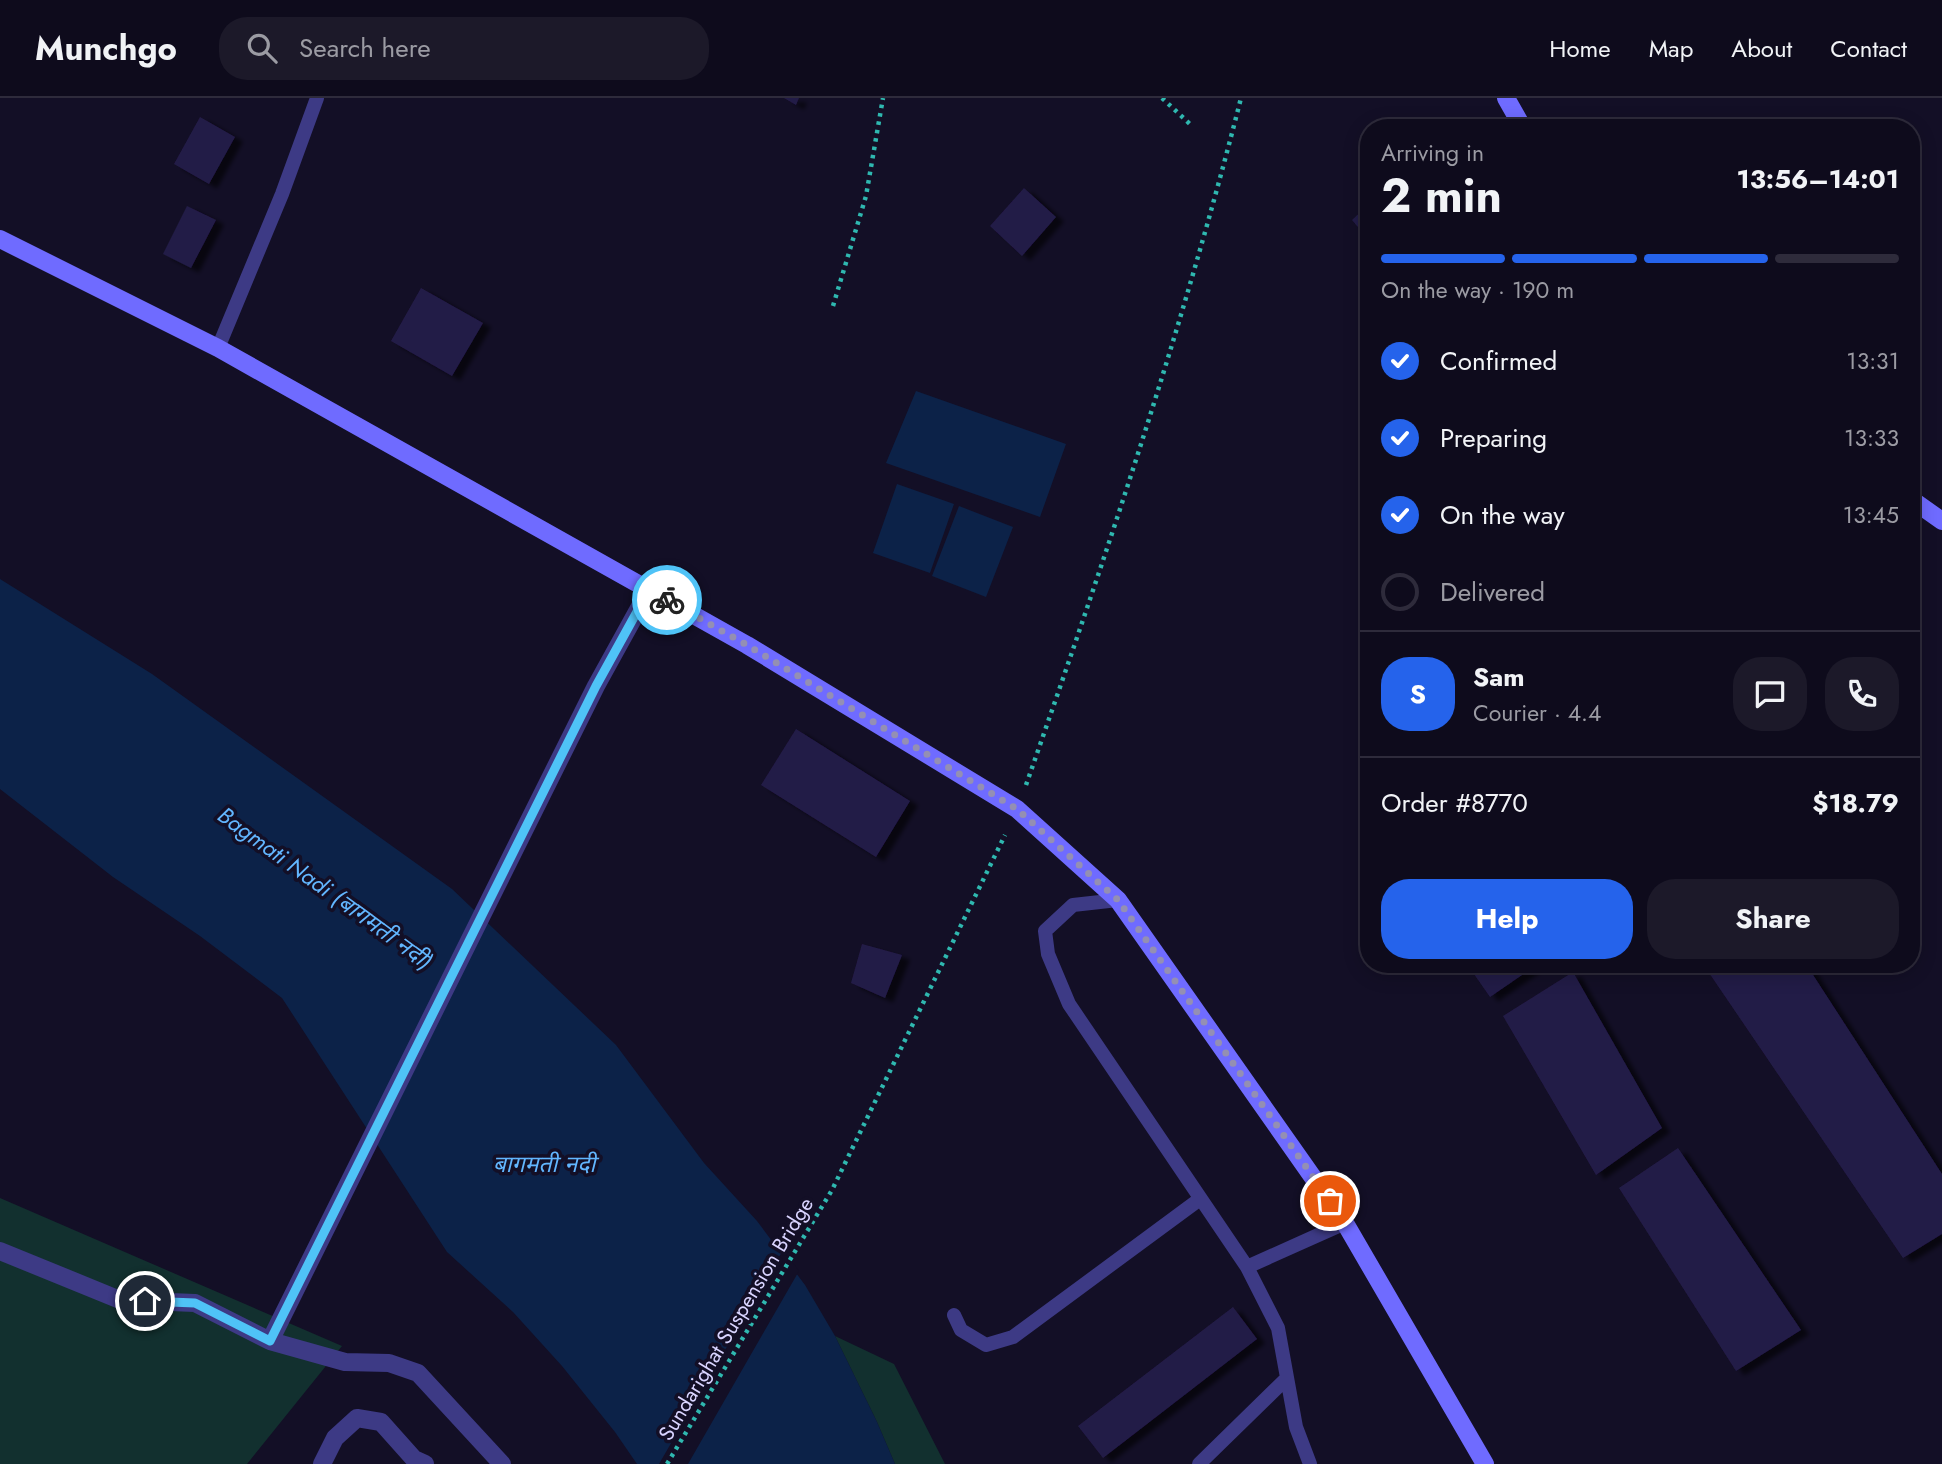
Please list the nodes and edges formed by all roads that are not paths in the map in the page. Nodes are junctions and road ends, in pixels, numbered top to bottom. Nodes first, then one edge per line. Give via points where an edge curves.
1 (317, 98) edge
2 (1506, 98) edge
3 (1518, 119) edge
4 (0, 239) edge
5 (218, 348) junction
6 (1920, 505) edge
7 (1942, 521) edge
8 (649, 590) junction
9 (1118, 900) junction
10 (1200, 1199) junction
11 (1345, 1223) junction
12 (0, 1251) edge
13 (1247, 1267) junction
14 (954, 1315) dead end
15 (270, 1341) junction
16 (1287, 1378) junction
17 (495, 1462) edge
18 (323, 1464) edge
19 (425, 1464) edge
20 (1199, 1464) edge
21 (1310, 1464) edge
22 (1485, 1464) edge

1 - 5 lane
2 - 3 main road
4 - 5 main road
5 - 8 main road
6 - 7 main road
8 - 9 main road via 1017,809
8 - 15 street via 596,686
9 - 10 lane via 1073,905 1045,932 1048,954 1069,1004
9 - 11 main road
10 - 13 lane
10 - 14 lane via 1013,1337 986,1345 961,1331
11 - 13 lane
11 - 22 main road
12 - 15 street via 120,1300 195,1303
13 - 16 lane via 1278,1328
15 - 17 street via 345,1362 389,1363 418,1373
16 - 20 lane
16 - 21 lane via 1296,1427
18 - 19 street via 335,1438 357,1418 381,1422 414,1460

